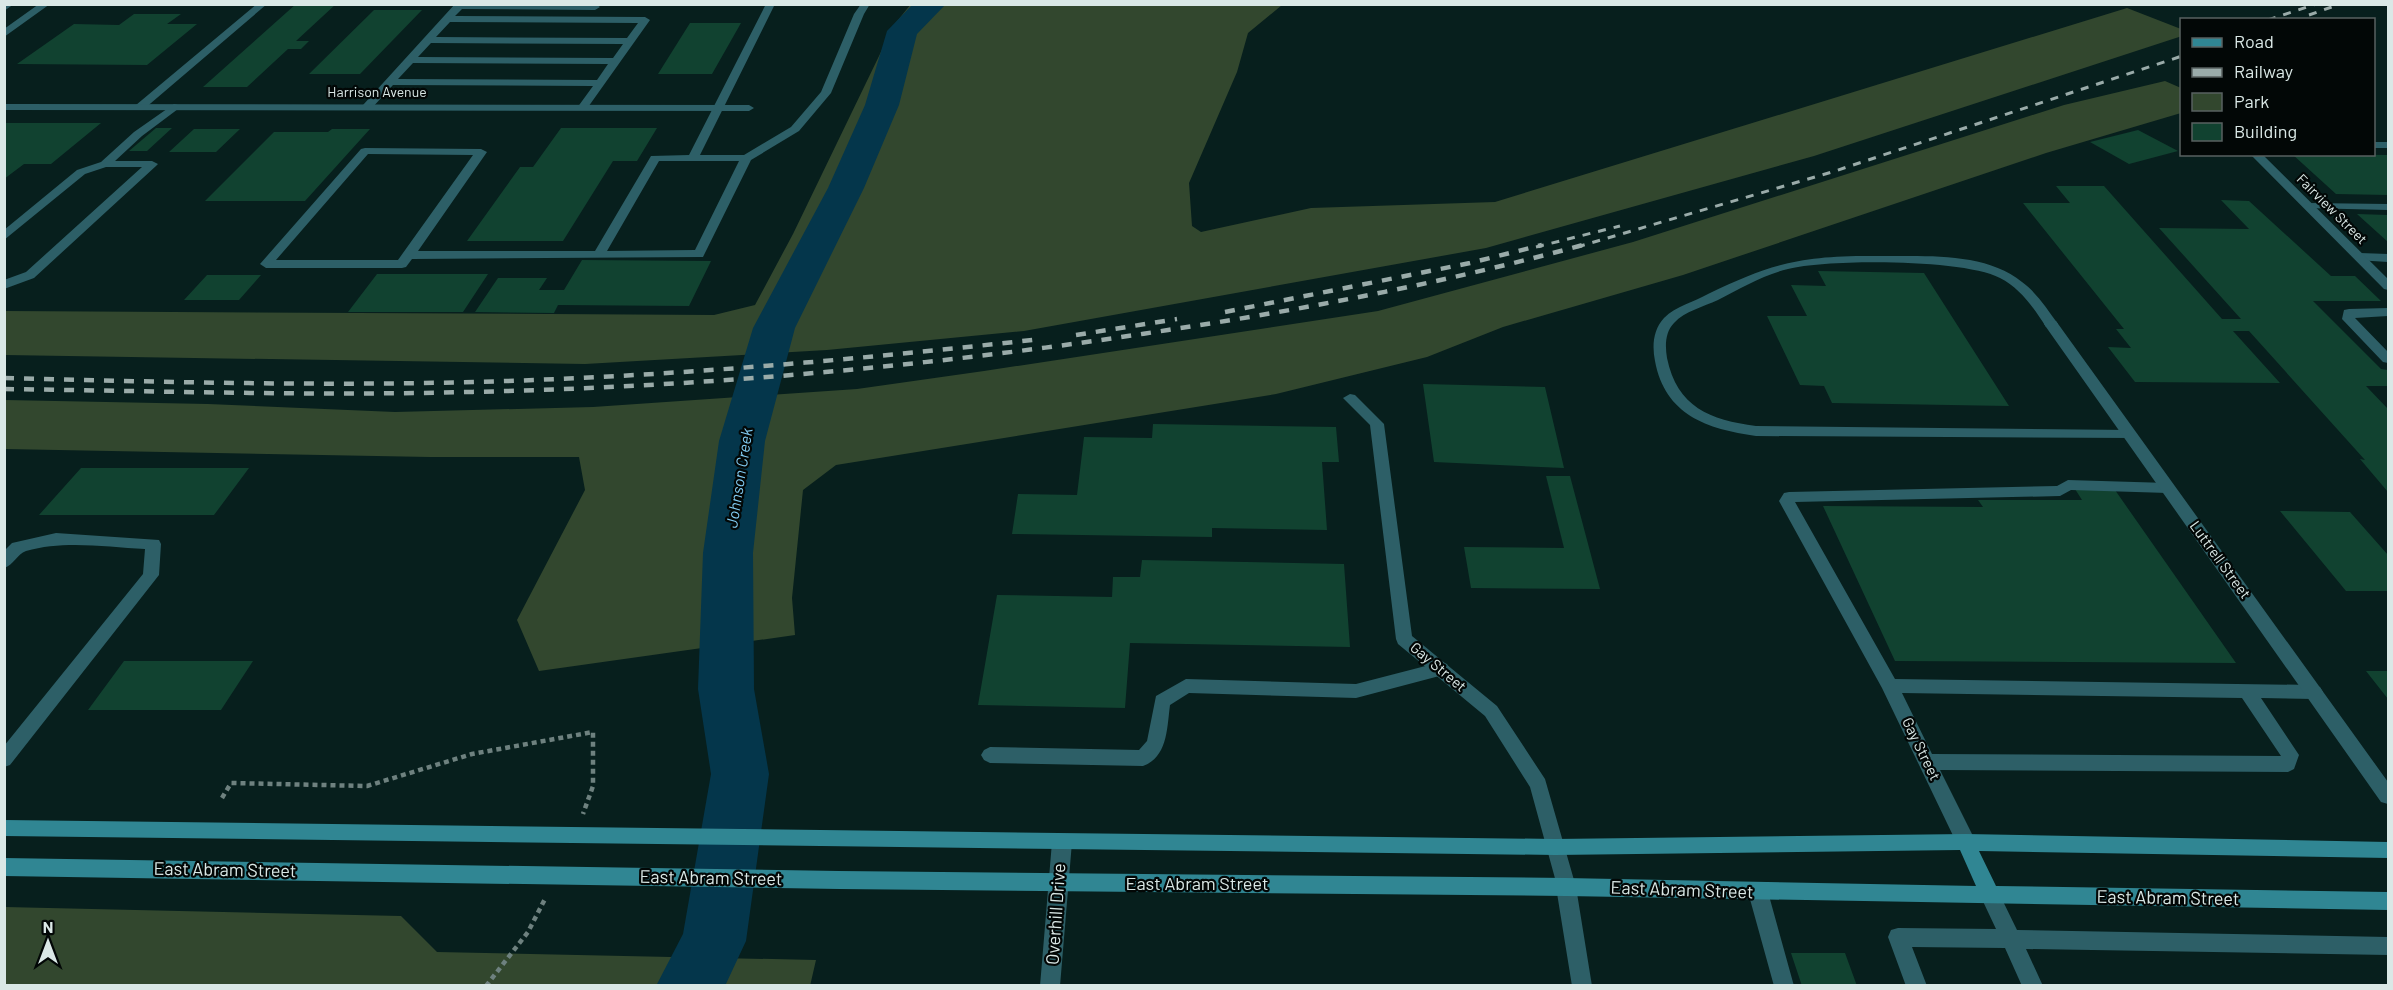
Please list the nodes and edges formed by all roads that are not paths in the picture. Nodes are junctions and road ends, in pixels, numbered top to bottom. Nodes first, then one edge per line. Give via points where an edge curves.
1 (10, 4) edge
2 (46, 4) edge
3 (262, 4) edge
4 (771, 4) edge
5 (866, 4) edge
6 (460, 5) edge
7 (595, 7) dead end
8 (4, 8) edge
9 (448, 19) junction
10 (4, 34) edge
11 (428, 40) junction
12 (630, 41) junction
13 (410, 60) junction
14 (615, 61) junction
15 (391, 82) junction
16 (600, 83) junction
17 (4, 107) edge
18 (140, 107) junction
19 (174, 107) junction
20 (367, 107) junction
21 (582, 108) junction
22 (719, 108) junction
23 (749, 108) dead end
24 (2257, 156) edge
25 (693, 158) junction
26 (746, 158) junction
27 (105, 164) junction
28 (2309, 206) junction
29 (2388, 207) edge
30 (4, 237) edge
31 (599, 254) junction
32 (409, 255) junction
33 (2360, 257) junction
34 (2388, 258) edge
35 (4, 285) edge
36 (2388, 285) edge
37 (2388, 312) edge
38 (2388, 359) edge
39 (1350, 398) dead end
40 (2130, 435) junction
41 (2168, 488) junction
42 (4, 562) edge
43 (1441, 669) junction
44 (1890, 686) junction
45 (2247, 691) junction
46 (2314, 692) junction
47 (990, 755) dead end
48 (4, 760) edge
49 (1928, 762) junction
50 (2388, 796) edge
51 (4, 828) edge
52 (1062, 842) junction
53 (1966, 842) junction
54 (1555, 847) junction
55 (2388, 850) edge
56 (4, 867) edge
57 (1058, 883) junction
58 (1566, 887) junction
59 (1758, 892) junction
60 (1990, 895) junction
61 (2388, 901) edge
62 (2012, 940) junction
63 (2388, 946) edge
64 (1050, 986) edge
65 (1582, 986) edge
66 (1784, 986) edge
67 (1917, 986) edge
68 (2033, 986) edge

1 - 8 street
2 - 10 street
3 - 18 street
4 - 22 street
5 - 26 street via 826,93 795,129
6 - 7 street
6 - 9 street
9 - 11 street
9 - 12 street via 645,20
11 - 12 street
11 - 13 street
12 - 14 street
13 - 14 street
13 - 15 street
14 - 16 street
15 - 16 street
15 - 20 street
16 - 21 street
17 - 18 street, Harrison Avenue
18 - 19 street, Harrison Avenue
19 - 20 street, Harrison Avenue
19 - 27 street
20 - 21 street, Harrison Avenue
21 - 22 street, Harrison Avenue
22 - 23 street, Harrison Avenue
22 - 25 street
24 - 28 street, Fairview Street
25 - 26 street
25 - 31 street via 656,158
26 - 31 street via 699,254
27 - 30 street via 81,172
27 - 35 street via 152,164 30,275
28 - 29 street
28 - 33 street, Fairview Street
31 - 32 street
32 - 32 street via 481,152 364,152 266,264 402,264
33 - 34 street
33 - 36 street, Fairview Street
37 - 38 street via 2349,313 2348,319
39 - 43 street, Gay Street via 1377,424 1404,639
40 - 40 street, Luttrell Street via 2024,288 1980,265 1838,260 1800,263 1765,272 1735,286 1672,318 1660,331 1662,373 1676,397 1706,420 1728,428
40 - 41 street, Luttrell Street
41 - 44 street, Gay Street via 2068,485 2060,491 1789,497 1787,501
41 - 46 street, Luttrell Street
42 - 48 street via 18,547 56,539 153,544 152,576
43 - 47 street via 1356,691 1186,686 1162,701 1156,744 1143,758
43 - 54 street, Gay Street via 1491,711 1539,785
44 - 45 street
44 - 49 street, Gay Street
45 - 46 street
45 - 49 street via 2290,755 2288,764
46 - 50 street, Luttrell Street
49 - 53 street, Gay Street
51 - 52 main road
52 - 54 main road
52 - 57 street, Overhill Drive
53 - 54 main road
53 - 55 main road
53 - 60 main road
54 - 58 street, Gay Street
56 - 57 main road, East Abram Street
57 - 58 main road, East Abram Street
57 - 64 street, Overhill Drive
58 - 59 main road, East Abram Street
58 - 65 street, Gay Street
59 - 60 main road, East Abram Street
59 - 66 street
60 - 61 main road, East Abram Street
60 - 62 street
62 - 63 street
62 - 67 street via 1898,938
62 - 68 street

